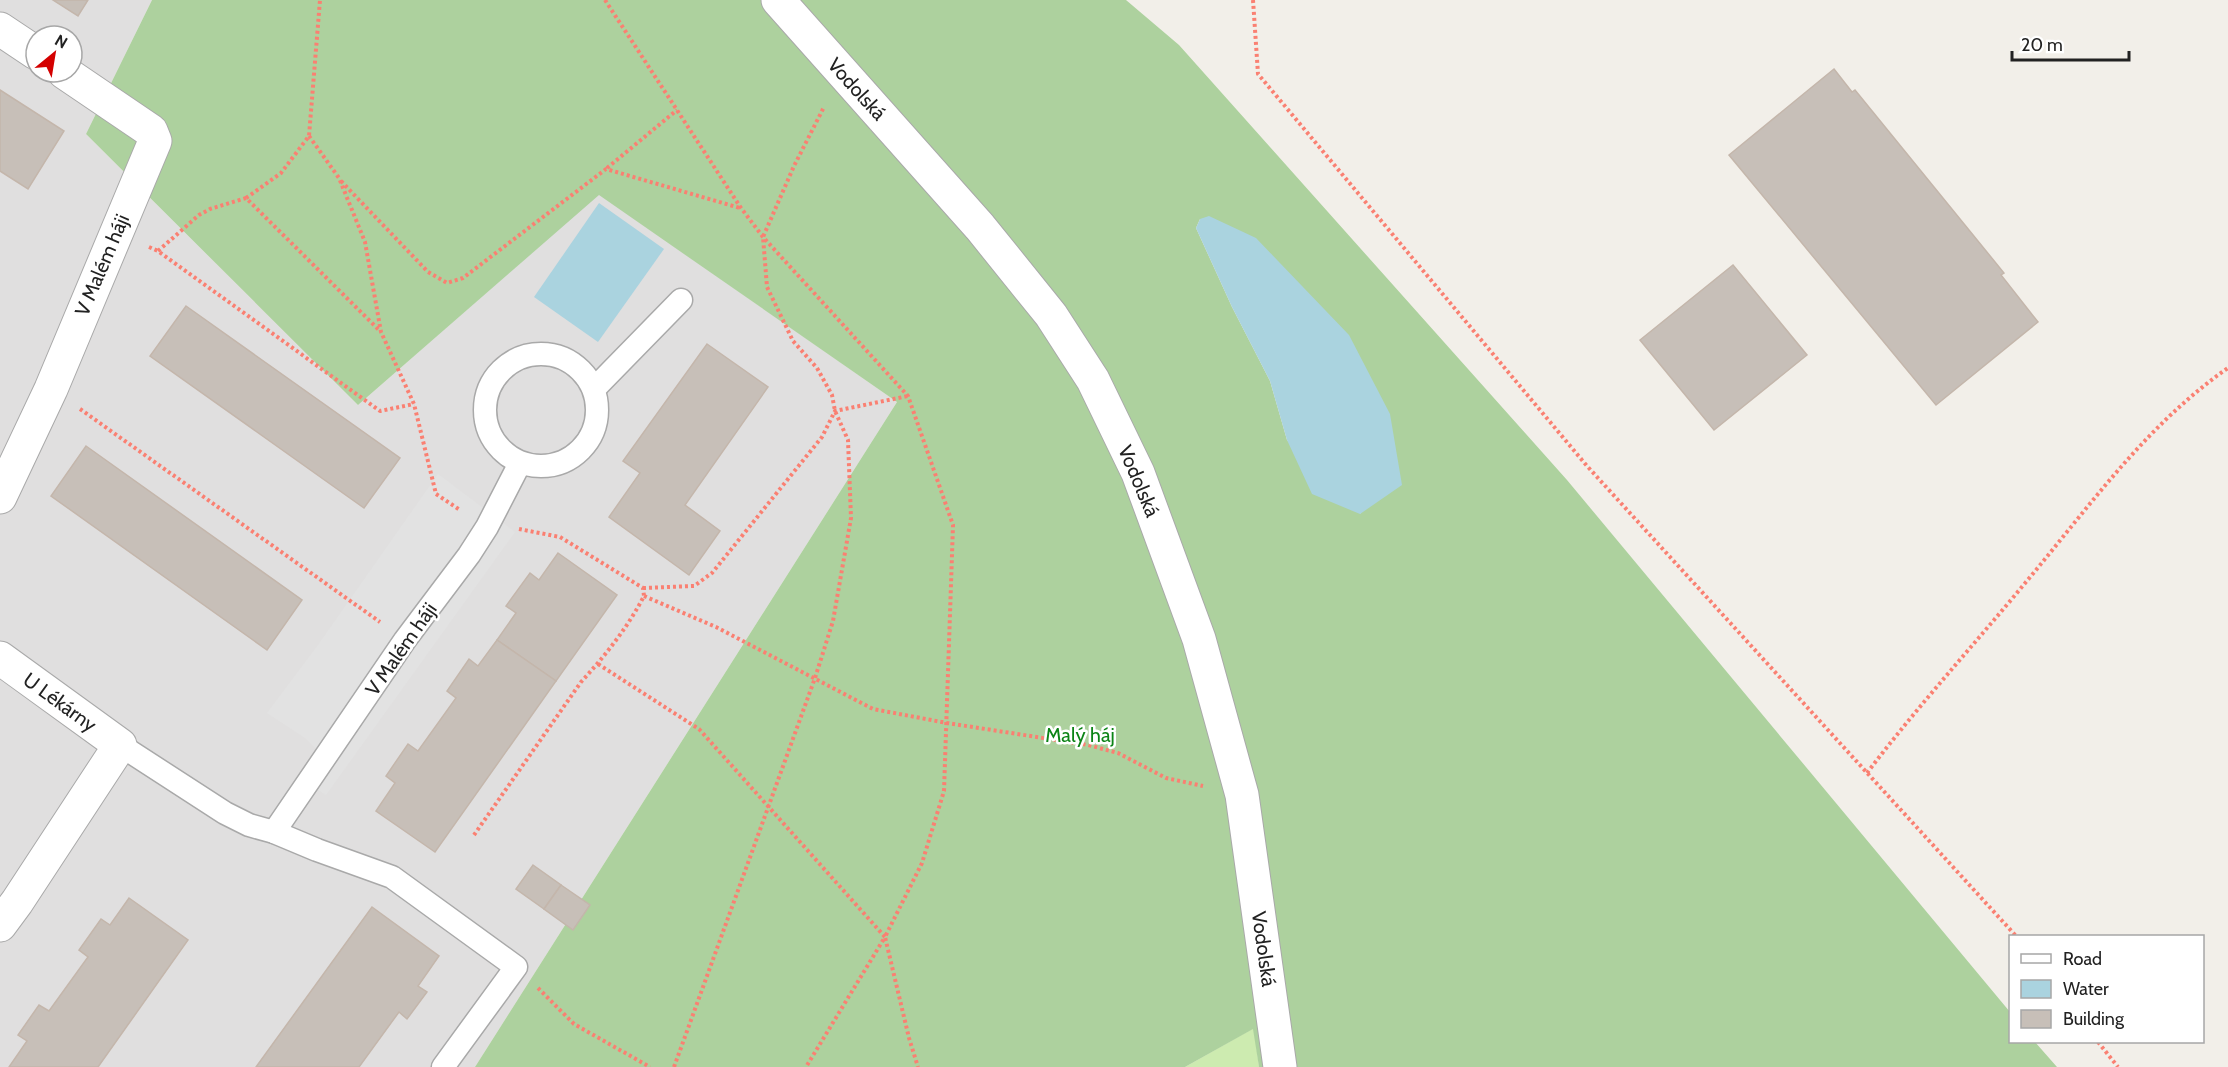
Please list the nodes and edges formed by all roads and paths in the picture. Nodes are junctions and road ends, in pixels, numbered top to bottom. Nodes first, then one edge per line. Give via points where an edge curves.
1 (320, 0) edge
2 (605, 0) edge
3 (778, 0) edge
4 (1253, 0) edge
5 (0, 29) edge
6 (24, 45) edge
7 (842, 72) junction
8 (82, 84) edge
9 (677, 110) junction
10 (606, 169) junction
11 (339, 178) dead end
12 (246, 198) junction
13 (741, 208) junction
14 (115, 234) junction
15 (763, 237) junction
16 (159, 251) junction
17 (681, 300) dead end
18 (381, 332) dead end
19 (2228, 368) edge
20 (51, 389) junction
21 (594, 389) junction
22 (908, 396) junction
23 (414, 404) dead end
24 (835, 411) junction
25 (520, 463) junction
26 (0, 497) edge
27 (643, 588) dead end
28 (644, 596) dead end
29 (405, 640) junction
30 (0, 658) edge
31 (598, 664) dead end
32 (815, 678) junction
33 (947, 723) junction
34 (120, 745) junction
35 (1866, 773) junction
36 (1242, 795) junction
37 (768, 806) junction
38 (274, 832) junction
39 (0, 925) edge
40 (2015, 935) edge
41 (885, 937) junction
42 (516, 967) junction
43 (2100, 1043) edge
44 (443, 1067) edge
45 (650, 1067) edge
46 (674, 1067) edge
47 (806, 1067) edge
48 (918, 1067) edge
49 (1280, 1067) edge
50 (2118, 1067) edge

1 - 12 path via 309,136 282,173
2 - 9 path
3 - 7 street, Vodolská
4 - 35 path via 1258,74 1587,466
5 - 6 street
7 - 15 path
7 - 36 street, Vodolská via 980,226 1051,315 1093,380 1138,473 1199,639
8 - 14 street, V Malém háji via 151,131 155,141
9 - 10 path
9 - 13 path
10 - 11 path via 463,278 447,283 428,272
10 - 13 path
12 - 16 path via 200,215
12 - 18 path
13 - 15 path
14 - 16 path
14 - 20 street, V Malém háji
15 - 22 path
15 - 24 path via 767,287 793,341 817,368 832,395
16 - 23 path via 380,411
17 - 21 lane
19 - 35 path via 2197,389 2147,437
20 - 26 street, V Malém háji
20 - 29 path
21 - 25 lane via 596,427 574,457 557,465 538,467
21 - 25 lane via 585,373 553,354 516,359 501,370 490,384 485,421 492,439
22 - 24 path
22 - 33 path via 953,525
24 - 27 path via 822,437 712,573 694,586
24 - 32 path via 848,440 851,518 833,621
25 - 29 lane, V Malém háji via 487,528
28 - 32 path via 716,627
29 - 38 lane, V Malém háji
30 - 34 street, U Lékárny
31 - 37 path via 699,729
32 - 33 path via 873,709
32 - 37 path
33 - 36 path via 1088,745 1118,753 1166,778
33 - 41 path via 944,791 922,863
34 - 38 lane via 225,813
34 - 39 street
35 - 40 path
36 - 49 street, Vodolská
37 - 41 path
37 - 46 path
38 - 42 lane via 392,877
41 - 47 path
41 - 48 path
42 - 44 lane
42 - 45 path via 574,1024
43 - 50 path

